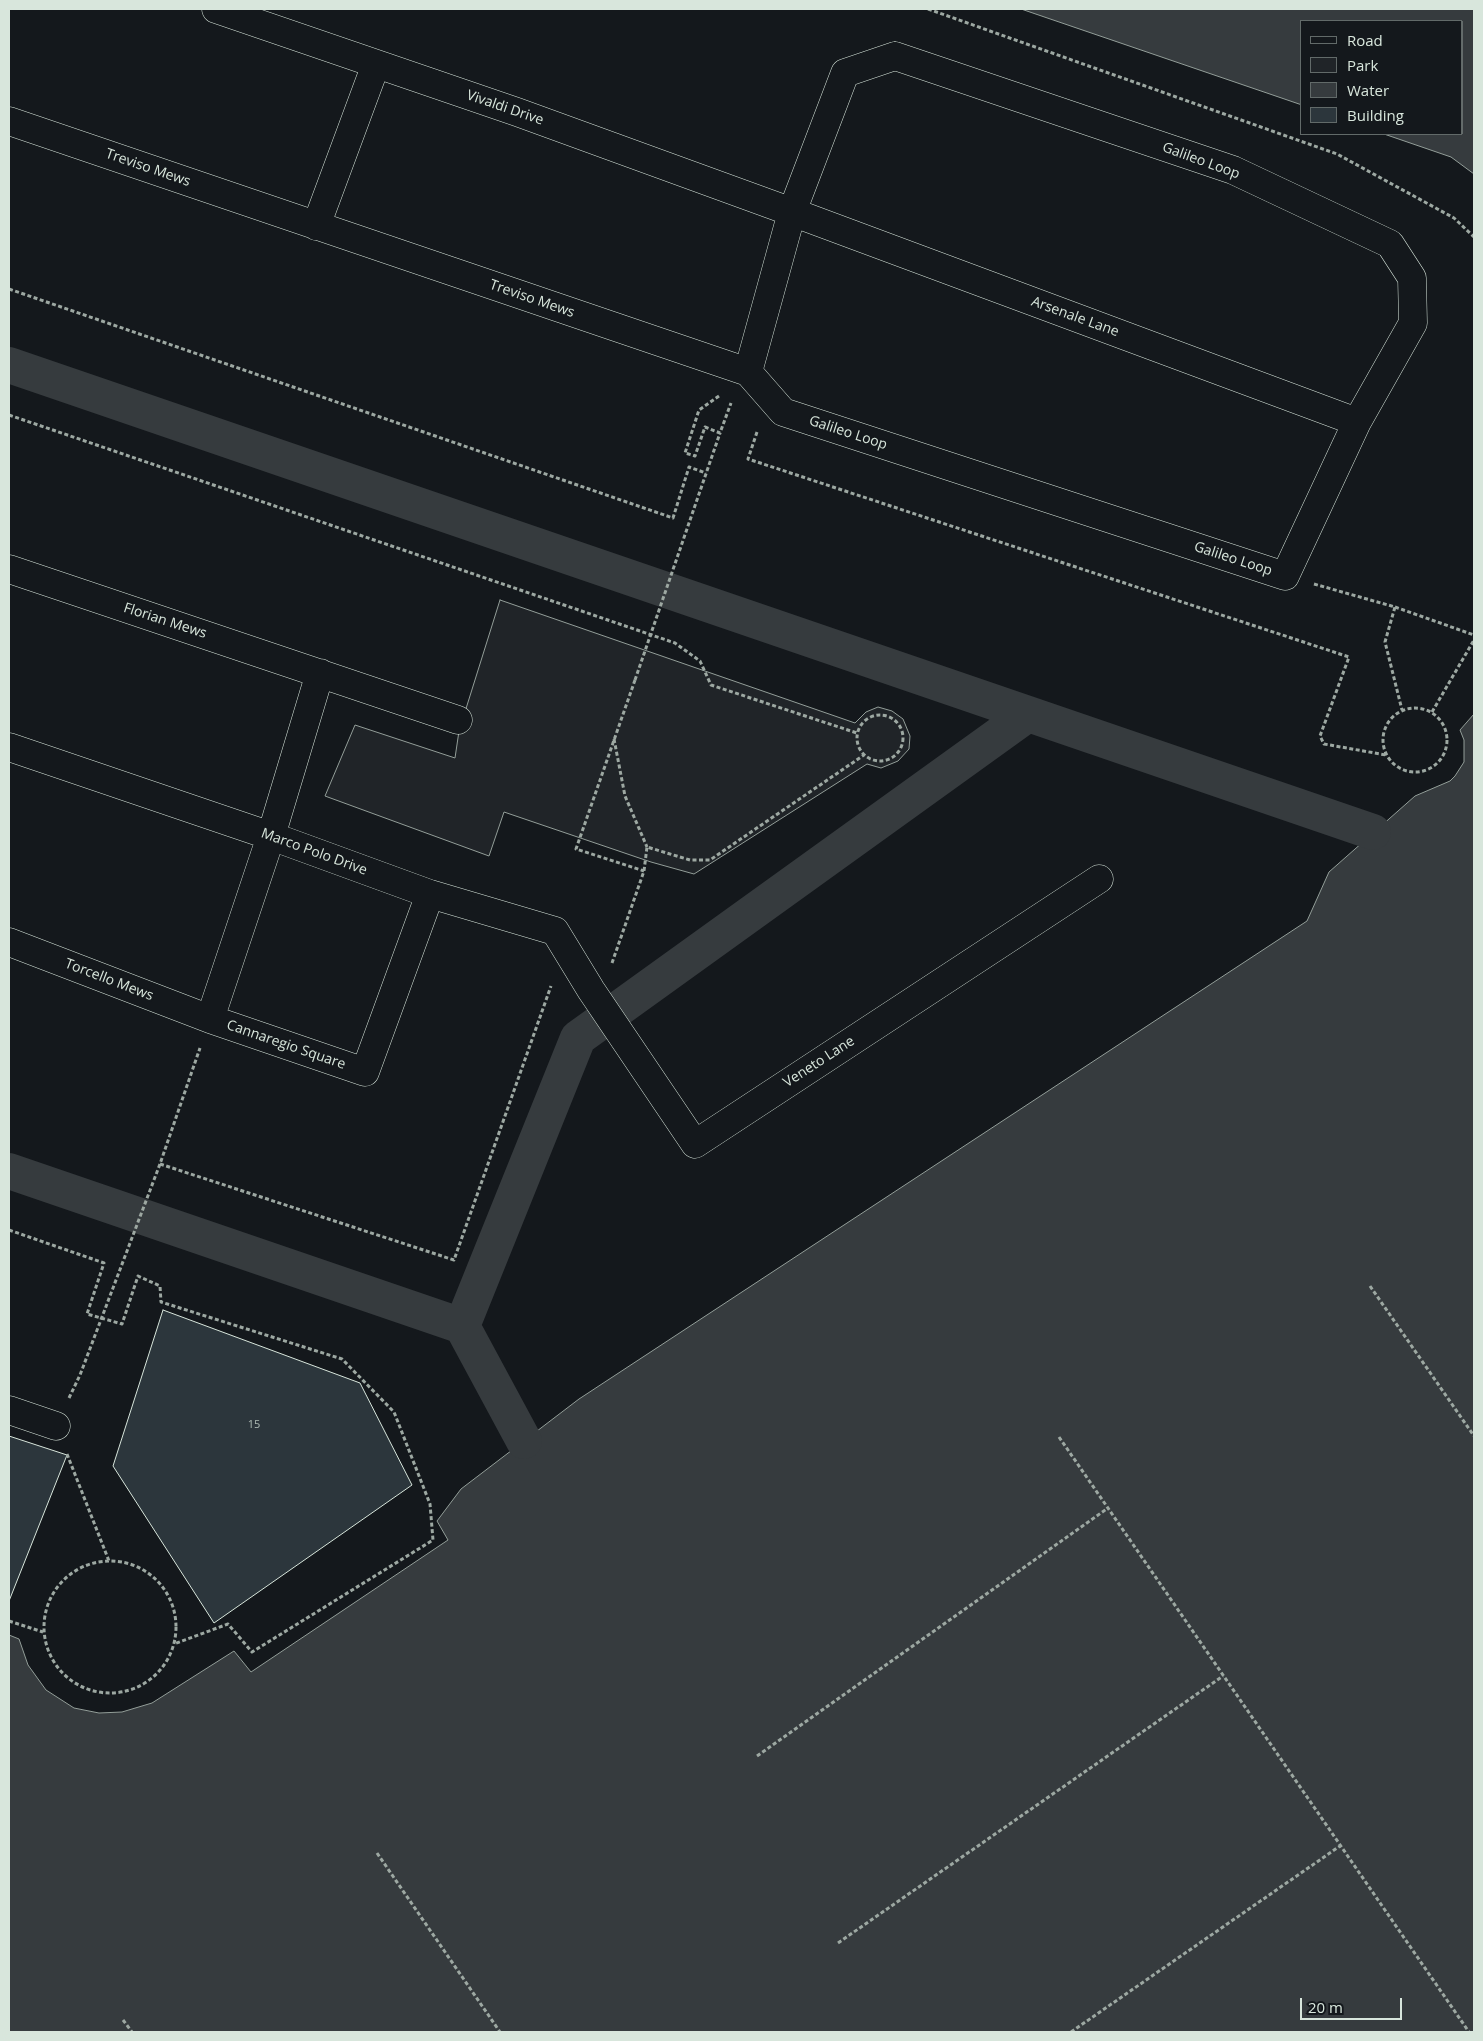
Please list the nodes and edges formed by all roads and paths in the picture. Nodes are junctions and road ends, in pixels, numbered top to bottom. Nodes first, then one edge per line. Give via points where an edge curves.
1 (216, 9) edge
2 (928, 9) edge
3 (376, 64) junction
4 (9, 121) edge
5 (792, 212) junction
6 (316, 226) junction
7 (1474, 237) edge
8 (9, 289) edge
9 (748, 372) junction
10 (722, 394) dead end
11 (731, 402) dead end
12 (9, 415) edge
13 (1357, 422) junction
14 (720, 433) junction
15 (754, 439) dead end
16 (706, 473) junction
17 (9, 569) edge
18 (1285, 576) junction
19 (1395, 608) junction
20 (1474, 635) edge
21 (1474, 640) edge
22 (320, 673) junction
23 (1402, 710) junction
24 (1432, 712) junction
25 (458, 720) dead end
26 (857, 733) junction
27 (614, 738) junction
28 (9, 747) edge
29 (864, 755) junction
30 (1386, 755) junction
31 (271, 836) junction
32 (648, 847) junction
33 (644, 872) junction
34 (1099, 879) dead end
35 (430, 894) junction
36 (9, 942) edge
37 (589, 986) junction
38 (210, 1018) junction
39 (160, 1164) junction
40 (9, 1230) edge
41 (1370, 1286) dead end
42 (102, 1319) junction
43 (9, 1410) edge
44 (56, 1426) junction
45 (1474, 1436) edge
46 (1059, 1437) dead end
47 (1108, 1508) junction
48 (109, 1560) junction
49 (9, 1621) edge
50 (43, 1632) junction
51 (174, 1644) junction
52 (1224, 1676) junction
53 (757, 1756) dead end
54 (1340, 1846) junction
55 (376, 1853) dead end
56 (838, 1943) dead end
57 (123, 2020) dead end
58 (132, 2032) edge
59 (500, 2032) edge
60 (1071, 2032) edge
61 (1469, 2032) edge

1 - 3 street, Vivaldi Drive
2 - 7 path via 1337,154 1454,218
3 - 5 street, Vivaldi Drive
3 - 6 street
4 - 6 street, Treviso Mews
5 - 9 street, Galileo Loop
5 - 13 street, Arsenale Lane
5 - 13 street, Galileo Loop via 845,73 895,56 1233,170 1390,244 1412,278 1413,323
6 - 9 street, Treviso Mews
8 - 16 path via 673,518 690,467
9 - 18 street, Galileo Loop via 783,412
10 - 14 path via 699,410 686,453 696,456 705,427
11 - 14 path
12 - 26 path via 675,642 700,661 711,685
13 - 18 street, Galileo Loop
14 - 16 path, bridge
15 - 30 path via 748,458 1349,657 1320,736 1324,744
16 - 27 path, bridge
17 - 22 street, Florian Mews
18 - 19 path
19 - 20 path
19 - 23 path via 1385,642
21 - 24 path
22 - 25 street, Florian Mews
22 - 31 street
23 - 24 path via 1419,707
23 - 30 path via 1388,721 1382,738
24 - 30 path via 1444,724 1448,741 1444,758 1431,770 1414,773 1397,768
26 - 29 path via 858,745
26 - 29 path via 864,721 875,715 889,716 899,724 904,737 900,750 890,759 877,761
27 - 32 path via 625,796
27 - 33 path via 576,849
28 - 31 street, Marco Polo Drive
29 - 32 path via 710,860 690,860
31 - 35 street, Marco Polo Drive
31 - 38 street, Cannaregio Square
32 - 33 path
33 - 37 path via 611,965
34 - 37 street, Veneto Lane via 695,1144
35 - 37 street, Marco Polo Drive via 555,932
35 - 38 street, Cannaregio Square via 365,1072
36 - 38 street, Torcello Mews
37 - 39 path via 554,976 454,1260
38 - 39 path
39 - 42 path
40 - 42 path via 104,1263 87,1314
41 - 45 path
42 - 44 path
42 - 51 path via 122,1324 138,1276 160,1286 162,1302 342,1359 394,1412 430,1504 433,1540 252,1652 228,1624
43 - 44 street
44 - 48 path
46 - 47 path
47 - 52 path
47 - 53 path
48 - 50 path via 86,1564 63,1582 48,1600
48 - 51 path via 137,1564 162,1582 173,1601 178,1623
49 - 50 path
50 - 51 path via 48,1652 64,1676 84,1688 110,1693 136,1688 158,1673
52 - 54 path
52 - 56 path
54 - 60 path
54 - 61 path
55 - 59 path
57 - 58 path

